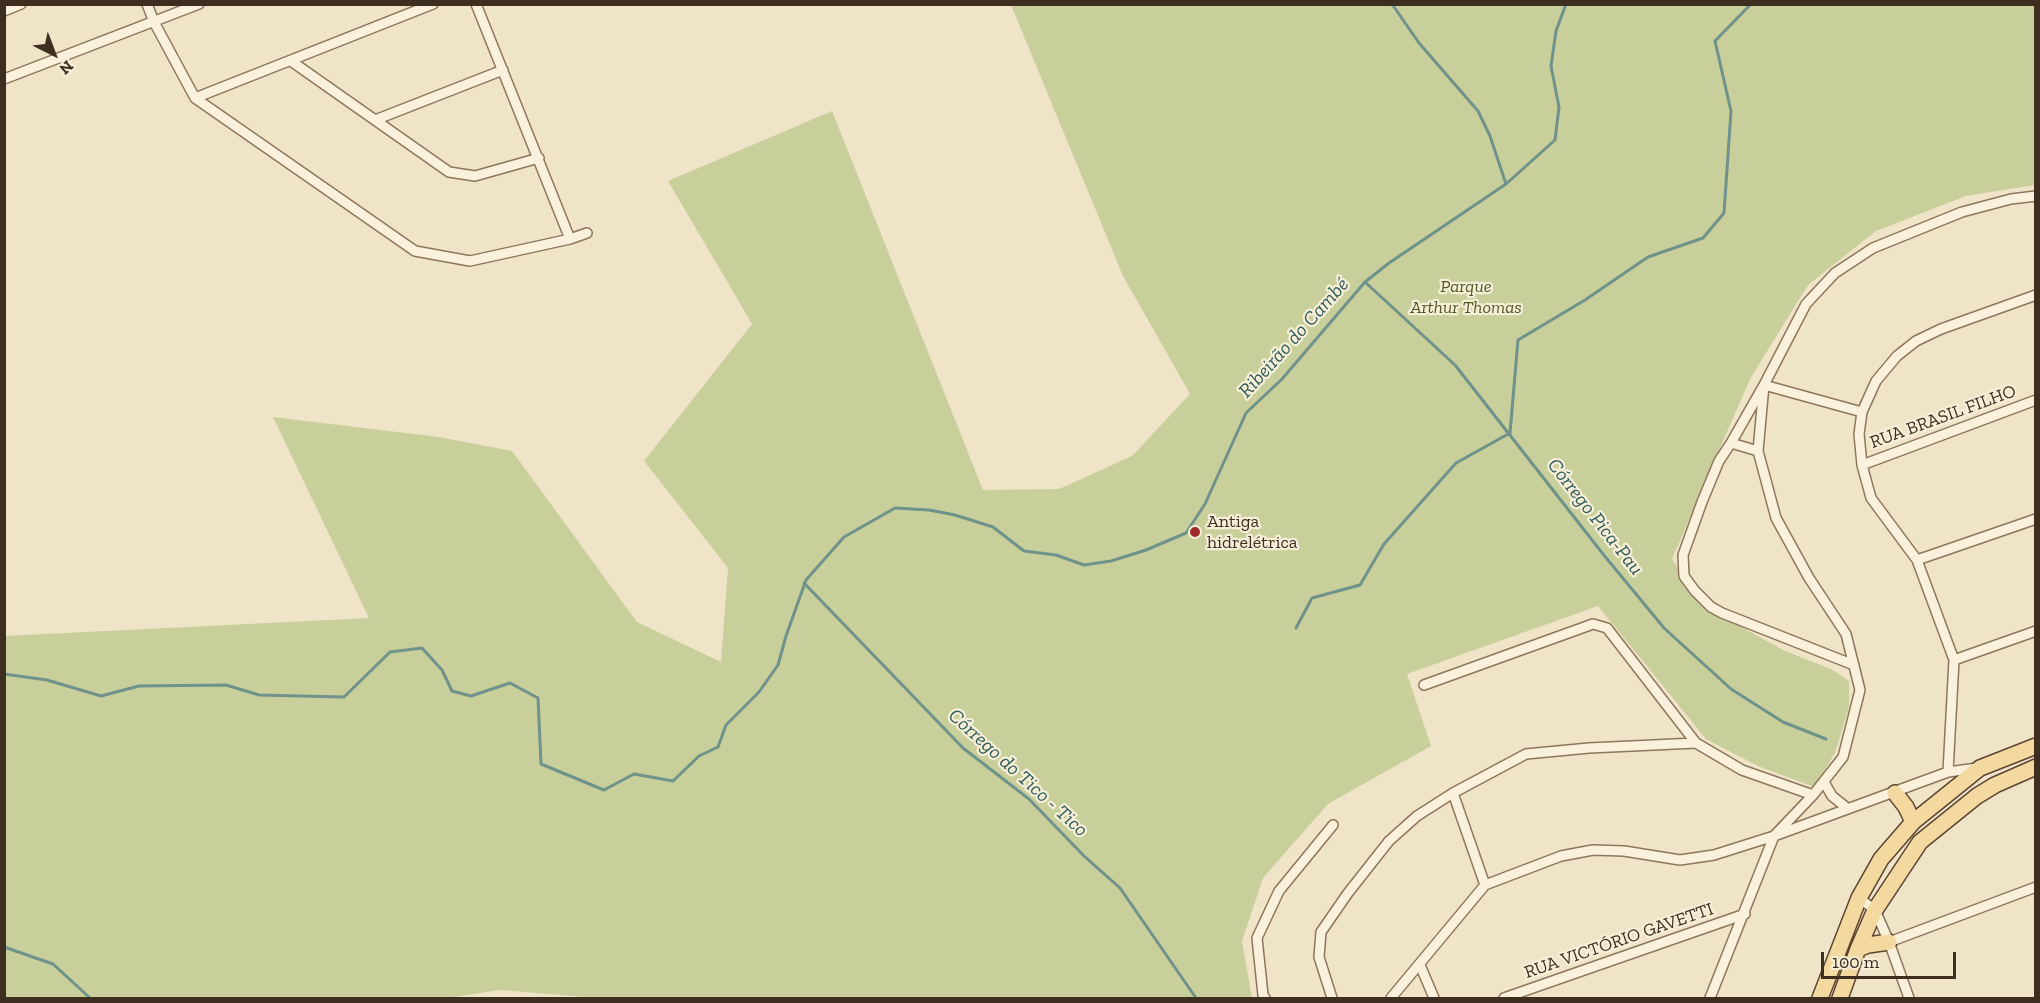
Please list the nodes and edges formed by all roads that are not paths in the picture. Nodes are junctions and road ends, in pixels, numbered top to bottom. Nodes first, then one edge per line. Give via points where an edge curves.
1 (21, 4) edge
2 (147, 4) edge
3 (199, 4) edge
4 (434, 4) edge
5 (476, 4) edge
6 (4, 11) edge
7 (154, 22) junction
8 (291, 61) junction
9 (503, 70) junction
10 (4, 80) edge
11 (195, 98) junction
12 (375, 120) junction
13 (539, 158) junction
14 (2036, 196) edge
15 (587, 232) dead end
16 (570, 239) junction
17 (2036, 295) edge
18 (1764, 385) junction
19 (2036, 400) edge
20 (1862, 412) junction
21 (1731, 443) junction
22 (1758, 451) junction
23 (1862, 465) junction
24 (2036, 519) edge
25 (1917, 560) junction
26 (2036, 631) edge
27 (1954, 660) junction
28 (1854, 665) junction
29 (1424, 685) dead end
30 (1696, 743) junction
31 (2036, 746) edge
32 (2036, 767) edge
33 (1980, 768) junction
34 (1948, 772) junction
35 (1824, 782) junction
36 (1452, 793) junction
37 (1895, 793) junction
38 (1813, 795) junction
39 (1847, 808) junction
40 (1912, 822) junction
41 (1333, 825) dead end
42 (1774, 836) junction
43 (1485, 885) junction
44 (2036, 887) edge
45 (1858, 898) junction
46 (1875, 910) junction
47 (1745, 914) junction
48 (1888, 942) junction
49 (1858, 950) junction
50 (1419, 965) junction
51 (1265, 999) edge
52 (1332, 999) edge
53 (1391, 999) edge
54 (1434, 999) edge
55 (1504, 999) edge
56 (1710, 999) edge
57 (1820, 999) edge
58 (1840, 999) edge
59 (1909, 999) edge

1 - 6 street
2 - 7 street
3 - 7 street
4 - 8 street
5 - 9 street
7 - 10 street
7 - 11 street
8 - 11 street
8 - 12 street
9 - 12 street
9 - 13 street
11 - 16 street via 415,251 470,261
12 - 13 street via 448,172 475,176
13 - 16 street
14 - 18 street via 1962,212 1873,248 1835,273 1806,304
15 - 16 street
17 - 20 street via 1916,341 1876,381
18 - 20 street
18 - 21 street
18 - 22 street
19 - 23 street, RUA BRASIL FILHO
20 - 23 street
21 - 22 street
21 - 28 street via 1719,461 1683,555 1684,576 1703,599 1722,613
22 - 28 street via 1776,518 1846,634
23 - 25 street via 1871,498
24 - 25 street
25 - 27 street
26 - 27 street
27 - 34 street
28 - 35 street via 1860,690 1843,757
29 - 30 street via 1593,624 1607,628
30 - 36 street via 1526,754
30 - 38 street via 1742,770
31 - 33 main road
32 - 46 main road via 1977,796 1920,842
33 - 34 street
33 - 40 main road
34 - 37 street
35 - 38 street
35 - 39 street via 1832,796
36 - 43 street
36 - 52 street via 1389,841 1321,932 1319,957
37 - 39 street
37 - 40 main road
38 - 42 street
39 - 42 street
40 - 45 main road via 1881,859
41 - 51 street via 1279,891 1257,938
42 - 43 street via 1714,855 1680,860 1593,850 1561,856
42 - 47 street
43 - 50 street
44 - 48 street
45 - 46 street
45 - 57 main road
46 - 48 street
46 - 49 main road
47 - 55 street, RUA VICTÓRIO GAVETTI
47 - 56 street
48 - 49 main road
48 - 59 street
49 - 58 main road
50 - 53 street
50 - 54 street

